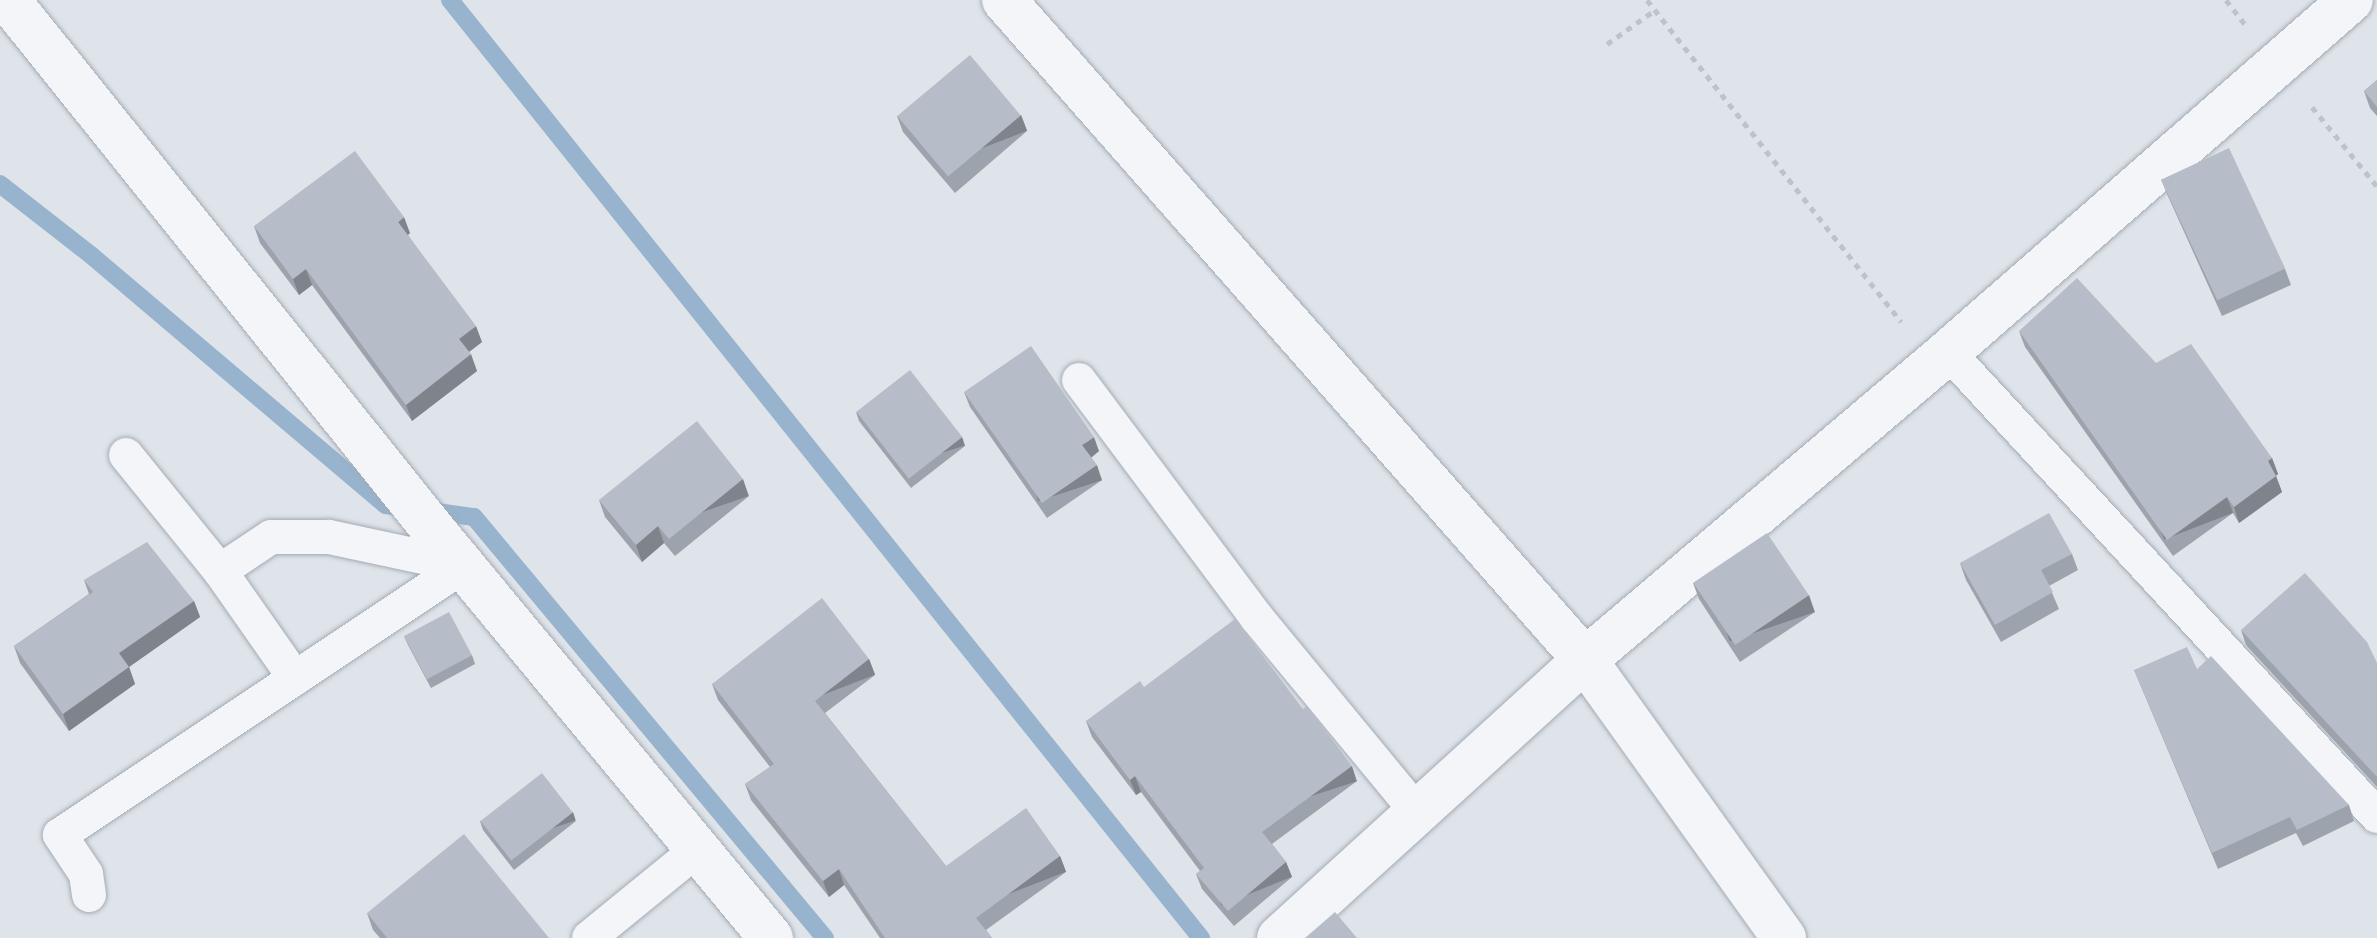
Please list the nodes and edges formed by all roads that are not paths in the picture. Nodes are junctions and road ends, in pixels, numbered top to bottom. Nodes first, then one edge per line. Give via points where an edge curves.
1 (8, 0) edge
2 (1004, 0) edge
3 (2351, 0) edge
4 (1941, 358) junction
5 (1079, 380) dead end
6 (126, 455) dead end
7 (464, 566) junction
8 (220, 571) junction
9 (1585, 660) junction
10 (295, 678) junction
11 (1417, 812) junction
12 (2377, 816) edge
13 (698, 849) junction
14 (89, 895) dead end
15 (589, 938) edge
16 (771, 938) edge
17 (1279, 938) edge
18 (1784, 938) edge

1 - 7 street
2 - 9 street
3 - 4 street
4 - 9 street
4 - 12 lane
5 - 11 lane via 1257,618
6 - 8 lane
7 - 8 lane via 329,537 271,537
7 - 10 lane
7 - 13 street
8 - 10 lane
9 - 11 street
9 - 18 street
10 - 14 lane via 60,835 86,874
11 - 17 street
13 - 15 lane
13 - 16 street

